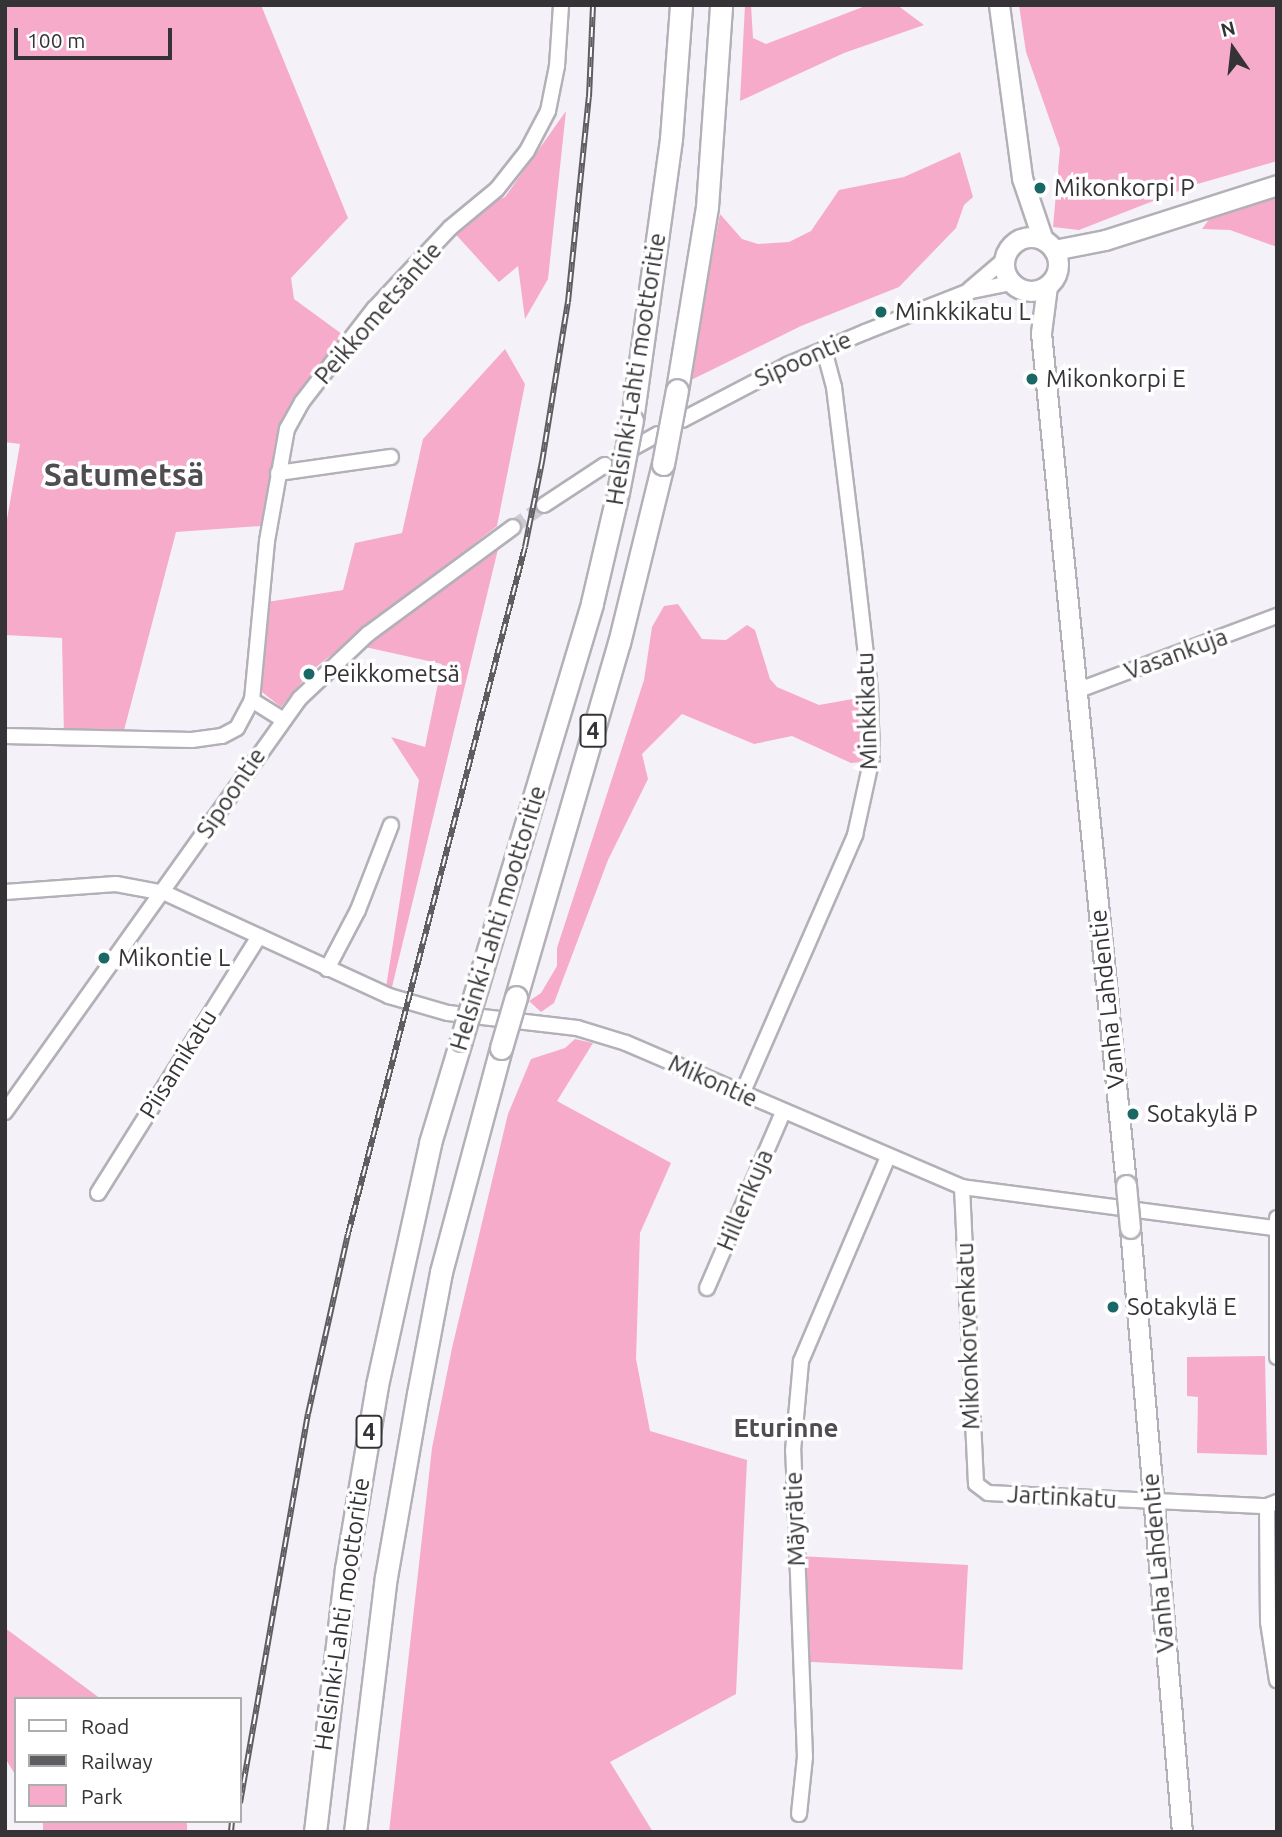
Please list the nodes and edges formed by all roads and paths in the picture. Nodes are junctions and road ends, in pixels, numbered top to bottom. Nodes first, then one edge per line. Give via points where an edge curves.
1 (561, 5) edge
2 (681, 5) edge
3 (721, 5) edge
4 (999, 5) edge
5 (1022, 178) junction
6 (1277, 185) edge
7 (1018, 240) junction
8 (1105, 240) junction
9 (1049, 245) junction
10 (1004, 260) junction
11 (1051, 280) junction
12 (1017, 287) junction
13 (967, 292) junction
14 (1041, 333) junction
15 (824, 349) junction
16 (682, 420) dead end
17 (658, 434) dead end
18 (633, 448) dead end
19 (391, 457) dead end
20 (605, 465) dead end
21 (278, 473) junction
22 (544, 505) tunnel mouth
23 (513, 527) tunnel mouth
24 (1277, 616) edge
25 (1076, 691) junction
26 (252, 701) junction
27 (282, 719) junction
28 (5, 736) edge
29 (391, 825) dead end
30 (5, 892) edge
31 (165, 893) junction
32 (258, 936) junction
33 (327, 969) junction
34 (742, 1094) junction
35 (5, 1112) edge
36 (783, 1112) junction
37 (888, 1157) junction
38 (962, 1187) junction
39 (98, 1193) dead end
40 (1275, 1223) edge
41 (707, 1288) dead end
42 (1277, 1357) edge
43 (976, 1484) joint
44 (1152, 1501) junction
45 (1272, 1504) edge
46 (1277, 1680) edge
47 (799, 1814) dead end
48 (315, 1832) edge
49 (355, 1832) edge
50 (1182, 1832) edge

1 - 21 street, Peikkometsäntie via 548,111 527,151 497,189 450,228 379,303 308,394 287,429
2 - 48 highway, Helsinki-Lahti moottoritie / 4, bridge via 671,139 618,492 592,603 430,1143 377,1385 346,1569
3 - 49 highway, Helsinki-Lahti moottoritie / 4, bridge via 707,207 663,464 619,643 441,1272 386,1577
4 - 5 main road
5 - 7 main road
5 - 9 main road
6 - 8 main road
7 - 9 main road
7 - 10 main road
8 - 9 main road
8 - 11 main road
9 - 11 main road, Vanha Lahdentie
10 - 12 main road, Vanha Lahdentie
10 - 13 street, Sipoontie
11 - 12 main road
11 - 14 main road, Vanha Lahdentie
12 - 13 street, Sipoontie
12 - 14 main road, Vanha Lahdentie
13 - 15 street, Sipoontie
14 - 25 main road, Vanha Lahdentie
15 - 16 street, Sipoontie
15 - 34 street, Minkkikatu via 834,387 860,601 872,758 855,835
17 - 18 street
19 - 21 street
20 - 22 street
21 - 26 street, Peikkometsäntie
23 - 27 street, Sipoontie via 368,634
24 - 25 street, Vasankuja
25 - 44 main road, Vanha Lahdentie, bridge via 1130,1227
26 - 27 street
26 - 28 street via 237,728 222,736 192,740
27 - 31 street, Sipoontie
29 - 33 street via 358,910
30 - 31 street, Mikontie via 116,884
31 - 32 street, Mikontie
31 - 35 street, Sipoontie
32 - 33 street, Mikontie
32 - 39 street, Piisamikatu
33 - 34 street, Mikontie via 421,1006 576,1028 626,1043
34 - 36 street, Mikontie
36 - 37 street, Mikontie
36 - 41 street, Hillerikuja
37 - 38 street, Mikontie
37 - 47 street, Mäyrätie via 802,1361 793,1451 805,1757
38 - 40 street, Mikontie
38 - 43 street, Mikonkorvenkatu
40 - 42 street
43 - 44 street, Jartinkatu via 988,1493
44 - 45 street, Jartinkatu
44 - 50 main road, Vanha Lahdentie
45 - 46 street via 1268,1622

